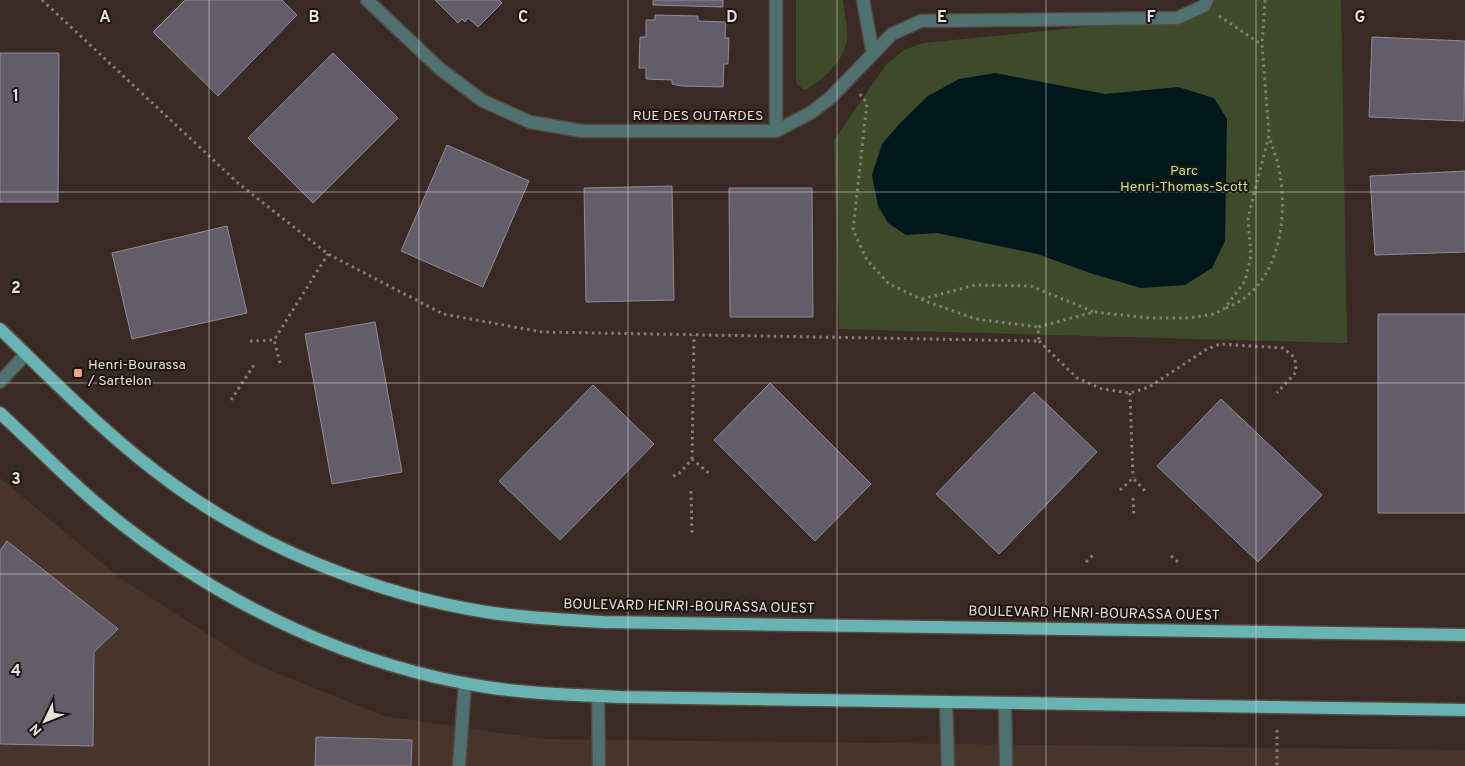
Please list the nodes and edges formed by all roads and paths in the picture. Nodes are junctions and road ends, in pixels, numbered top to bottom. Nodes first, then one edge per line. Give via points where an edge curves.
1 (42, 0) edge
2 (367, 0) edge
3 (776, 0) edge
4 (863, 0) edge
5 (1265, 0) edge
6 (1205, 3) edge
7 (1262, 44) junction
8 (872, 54) junction
9 (847, 80) junction
10 (776, 131) junction
11 (1269, 136) junction
12 (328, 254) junction
13 (922, 299) junction
14 (1225, 308) junction
15 (1094, 312) junction
16 (1038, 327) junction
17 (0, 329) edge
18 (694, 335) junction
19 (274, 340) junction
20 (250, 341) dead end
21 (1039, 341) junction
22 (26, 354) junction
23 (280, 363) dead end
24 (254, 365) dead end
25 (0, 382) edge
26 (1130, 393) junction
27 (1276, 394) dead end
28 (231, 400) dead end
29 (0, 413) edge
30 (692, 459) junction
31 (711, 475) dead end
32 (673, 476) dead end
33 (1133, 478) junction
34 (1120, 490) dead end
35 (691, 491) dead end
36 (1145, 491) dead end
37 (1133, 498) dead end
38 (1134, 517) dead end
39 (692, 534) dead end
40 (1095, 553) dead end
41 (1171, 556) dead end
42 (1086, 562) dead end
43 (1179, 563) dead end
44 (1465, 635) edge
45 (465, 683) junction
46 (598, 696) junction
47 (946, 702) junction
48 (1005, 704) junction
49 (1465, 710) edge
50 (1277, 730) dead end
51 (459, 766) edge
52 (599, 766) edge
53 (948, 766) edge
54 (1006, 766) edge
55 (1277, 766) edge

1 - 12 path via 238,183
2 - 10 street, RUE DES OUTARDES via 440,69 483,101 530,122 582,131
3 - 10 street
4 - 8 street
5 - 7 path
6 - 7 path
6 - 8 street, RUE DES OUTARDES via 1177,18 921,21 892,34
7 - 11 path
8 - 9 street, RUE DES OUTARDES
9 - 10 street, RUE DES OUTARDES via 812,112
9 - 13 path via 867,102 853,230 867,260 889,284
11 - 14 path via 1248,218 1251,256 1244,281
11 - 14 path via 1280,169 1282,213 1278,245 1271,265 1257,286 1238,304
12 - 18 path via 443,314 542,332
12 - 19 path
13 - 15 path via 975,285 1031,286
13 - 16 path via 976,319
14 - 15 path via 1214,314 1189,318
15 - 16 path
16 - 21 path
17 - 22 main road, BOULEVARD HENRI-BOURASSA OUEST
18 - 21 path
18 - 30 path
19 - 20 path
19 - 23 path
21 - 26 path via 1077,378 1102,389
22 - 25 street
22 - 44 main road, BOULEVARD HENRI-BOURASSA OUEST via 116,439 174,486 213,511 276,545 337,571 458,607 543,619 602,622
24 - 28 path
26 - 27 path via 1149,387 1220,344 1283,348 1295,358 1296,372
26 - 33 path
29 - 45 main road via 108,513 210,585 270,617 338,647
30 - 31 path
30 - 32 path via 678,475
33 - 34 path
33 - 36 path
35 - 39 path
37 - 38 path
40 - 42 path
41 - 43 path
45 - 46 main road via 529,692
45 - 51 street
46 - 47 main road
46 - 52 street
47 - 48 main road
47 - 53 street
48 - 49 main road
48 - 54 street
50 - 55 path

